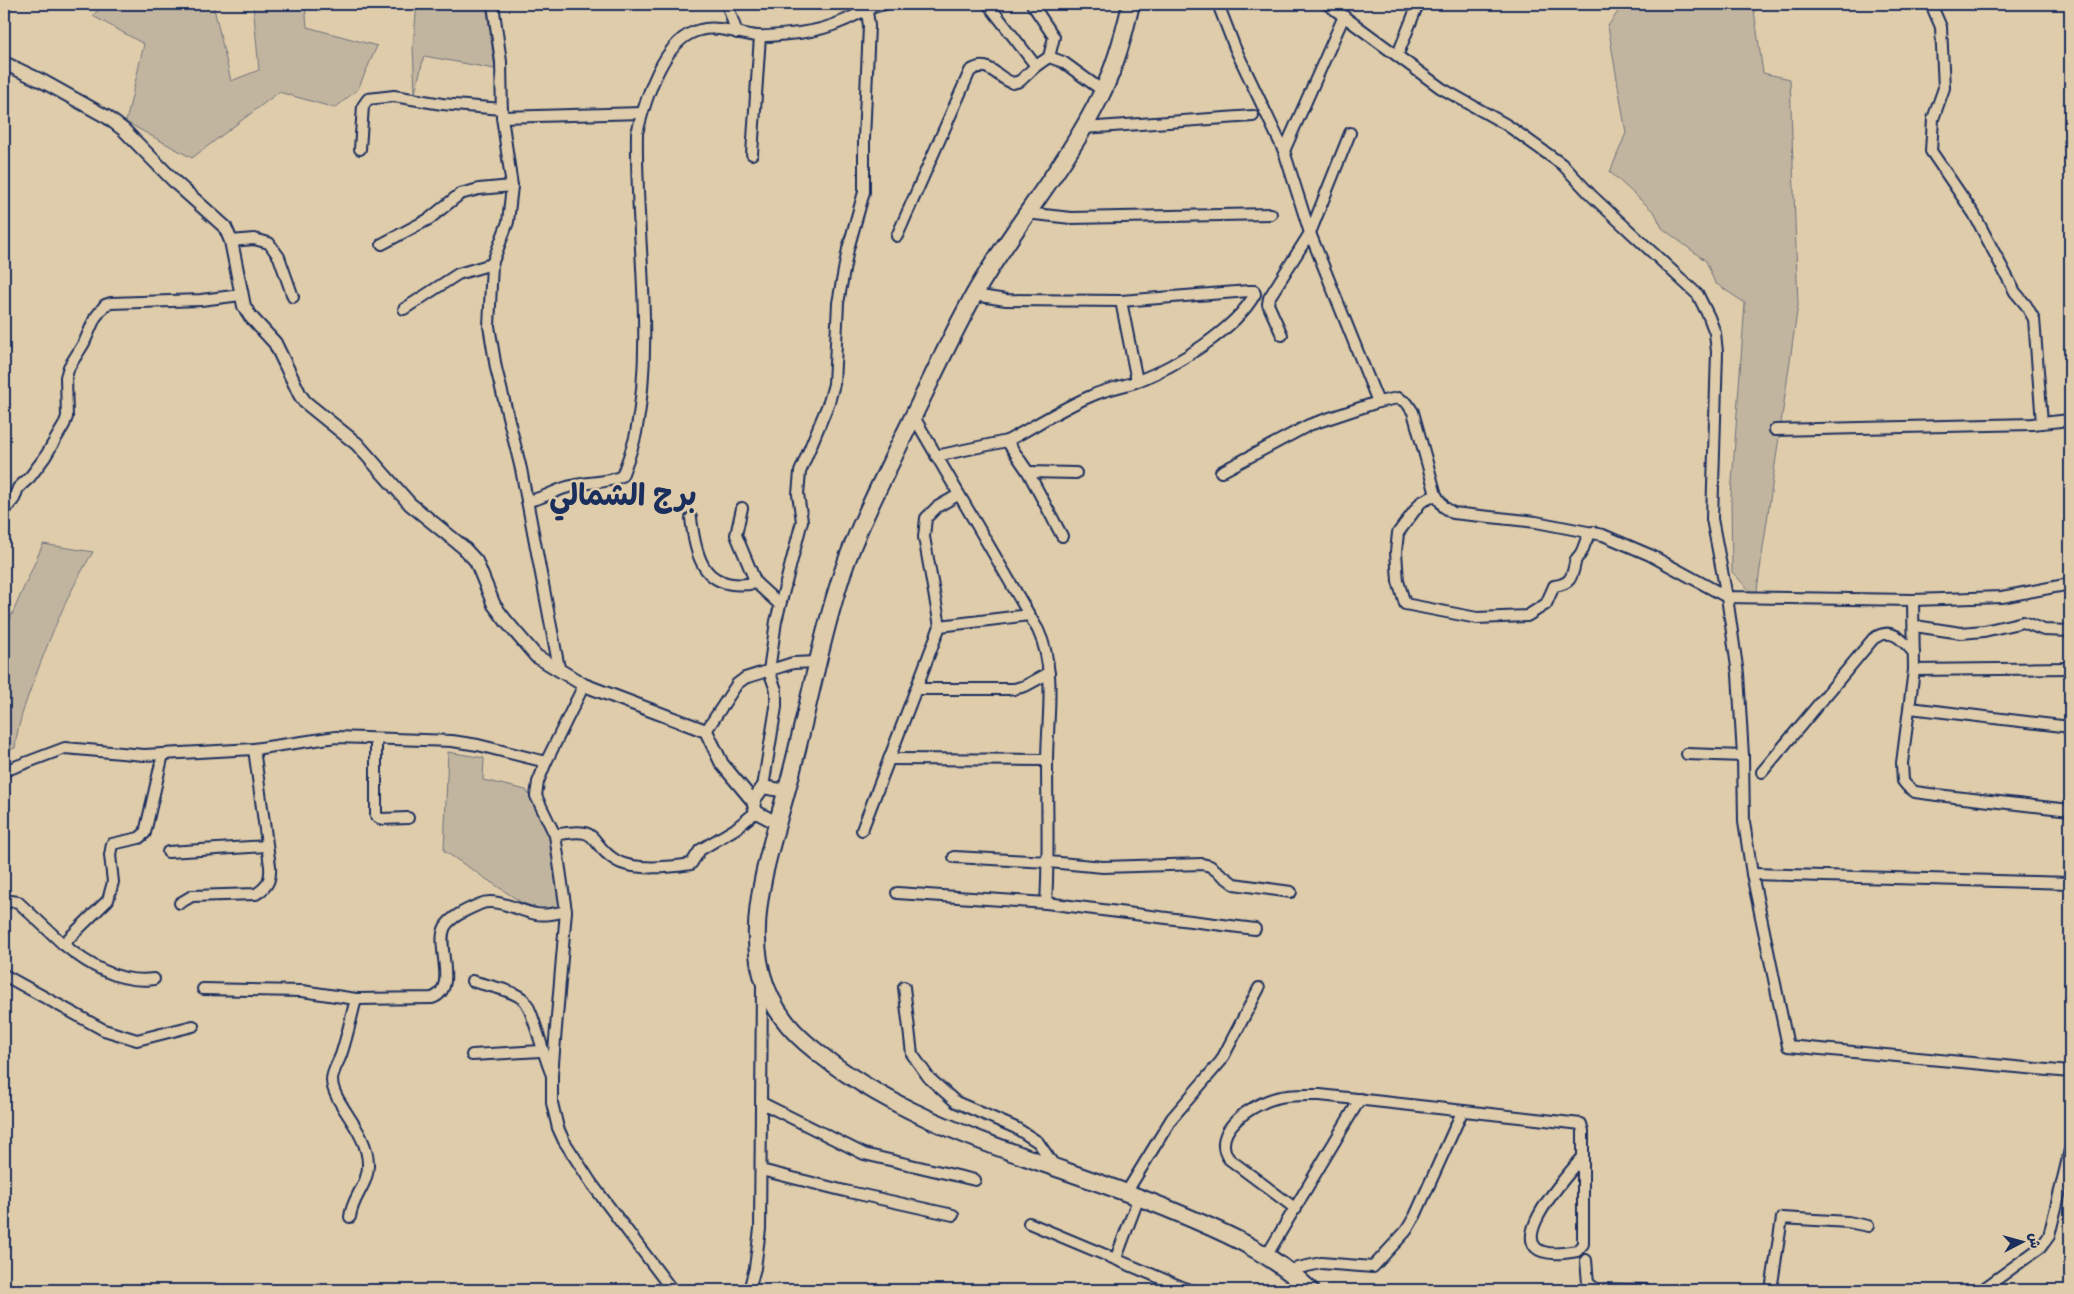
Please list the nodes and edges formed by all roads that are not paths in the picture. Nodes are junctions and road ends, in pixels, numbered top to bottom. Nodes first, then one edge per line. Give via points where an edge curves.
1 (493, 4) edge
2 (727, 4) edge
3 (885, 4) edge
4 (988, 4) edge
5 (1032, 4) edge
6 (1131, 4) edge
7 (1218, 4) edge
8 (1418, 4) edge
9 (1931, 4) edge
10 (867, 5) edge
11 (1332, 5) edge
12 (1344, 16) junction
13 (737, 33) junction
14 (760, 36) junction
15 (1398, 54) junction
16 (1049, 57) junction
17 (4, 63) edge
18 (1036, 66) junction
19 (1103, 91) junction
20 (502, 113) junction
21 (642, 113) junction
22 (1253, 116) dead end
23 (1084, 128) junction
24 (1350, 134) dead end
25 (360, 149) dead end
26 (1284, 151) junction
27 (752, 154) dead end
28 (512, 186) junction
29 (1026, 213) junction
30 (1271, 214) dead end
31 (1310, 233) junction
32 (897, 236) dead end
33 (231, 241) junction
34 (382, 244) dead end
35 (492, 264) junction
36 (241, 295) junction
37 (974, 295) junction
38 (293, 298) dead end
39 (1121, 301) junction
40 (404, 309) dead end
41 (1282, 335) dead end
42 (1137, 381) junction
43 (1378, 402) junction
44 (914, 417) junction
45 (2070, 420) edge
46 (2042, 423) junction
47 (1775, 430) dead end
48 (1007, 442) junction
49 (936, 456) junction
50 (1028, 472) junction
51 (1076, 472) dead end
52 (1221, 472) dead end
53 (958, 495) junction
54 (1436, 495) junction
55 (527, 501) junction
56 (742, 508) dead end
57 (4, 511) edge
58 (691, 518) dead end
59 (1593, 532) junction
60 (1062, 536) dead end
61 (756, 583) junction
62 (2070, 584) edge
63 (1727, 597) junction
64 (1913, 600) junction
65 (779, 604) junction
66 (1029, 615) junction
67 (940, 626) junction
68 (1915, 626) junction
69 (2070, 631) edge
70 (1914, 653) junction
71 (818, 662) junction
72 (559, 668) junction
73 (2070, 668) edge
74 (1914, 670) junction
75 (768, 671) junction
76 (1049, 673) junction
77 (584, 685) junction
78 (917, 689) junction
79 (1910, 708) junction
80 (2070, 727) edge
81 (706, 731) junction
82 (376, 739) junction
83 (254, 750) junction
84 (163, 754) junction
85 (1687, 754) dead end
86 (1743, 756) junction
87 (889, 759) junction
88 (1047, 760) junction
89 (546, 762) junction
90 (4, 771) edge
91 (1762, 772) dead end
92 (762, 787) junction
93 (786, 791) junction
94 (754, 806) junction
95 (2070, 810) edge
96 (408, 818) dead end
97 (777, 823) junction
98 (862, 830) dead end
99 (555, 835) junction
100 (267, 846) junction
101 (168, 852) dead end
102 (954, 857) dead end
103 (1049, 862) junction
104 (1752, 874) junction
105 (2070, 883) edge
106 (1291, 892) dead end
107 (897, 893) dead end
108 (180, 903) dead end
109 (1046, 903) junction
110 (4, 904) edge
111 (566, 911) junction
112 (1255, 929) dead end
113 (63, 944) junction
114 (4, 975) edge
115 (154, 979) dead end
116 (472, 981) dead end
117 (762, 982) junction
118 (904, 987) dead end
119 (1259, 988) dead end
120 (203, 989) dead end
121 (356, 999) junction
122 (193, 1026) dead end
123 (541, 1051) junction
124 (472, 1055) dead end
125 (2070, 1072) edge
126 (552, 1075) junction
127 (1360, 1099) junction
128 (762, 1103) junction
129 (1462, 1112) junction
130 (2070, 1150) edge
131 (1582, 1158) junction
132 (1056, 1168) junction
133 (761, 1170) junction
134 (974, 1180) dead end
135 (1132, 1195) junction
136 (1296, 1209) junction
137 (953, 1215) dead end
138 (350, 1217) dead end
139 (1029, 1223) dead end
140 (1868, 1226) dead end
141 (1267, 1255) junction
142 (1116, 1258) junction
143 (1586, 1260) dead end
144 (1289, 1270) junction
145 (672, 1290) edge
146 (749, 1290) edge
147 (1189, 1290) edge
148 (1310, 1290) edge
149 (1646, 1290) edge
150 (1771, 1290) edge
151 (1982, 1290) edge

1 - 20 street via 500,54
2 - 13 street
3 - 10 street
4 - 18 street
5 - 16 street via 1054,37
6 - 19 main road
7 - 26 street via 1235,48
8 - 15 street
9 - 46 street via 1942,27 1944,88 1933,119 1931,151 1970,208 2015,292 2034,319
10 - 14 street via 845,21 826,28
10 - 65 street via 864,192 838,303 834,384 830,402 800,472 801,532
11 - 12 street
12 - 15 street
12 - 26 street
13 - 14 street
13 - 21 street via 699,30 676,44 666,55
14 - 27 street
15 - 63 street via 1441,88 1507,125 1563,166 1698,295 1712,325 1717,352 1712,519
16 - 18 street
16 - 19 street via 1062,62
17 - 33 street via 82,103 124,130 225,227
18 - 32 street via 1013,83 983,66 970,71
19 - 23 main road
20 - 21 street
20 - 25 street via 394,96 368,99 363,106
20 - 28 street
21 - 55 street via 636,153 644,357 632,450 622,476 601,483 571,486 538,500
22 - 23 street
23 - 29 main road
24 - 31 street
26 - 31 street
28 - 34 street via 460,194 425,222
28 - 35 street via 508,222
29 - 30 street via 1071,218
29 - 37 main road
31 - 41 street via 1269,298 1268,304
31 - 43 street
33 - 36 street
33 - 38 street via 254,239 270,243 283,266
35 - 40 street via 458,274
35 - 55 street via 488,307 491,340
36 - 57 street via 201,300 111,303 100,310 66,377 67,417 64,425 45,457 18,488
36 - 72 street via 250,316 282,354 293,383 305,402 357,444 410,504 476,560 494,605 506,621 536,656
37 - 39 street via 1006,300
37 - 44 main road
39 - 42 street
39 - 42 street via 1249,291 1255,294 1247,306 1213,337 1175,363
42 - 48 street via 1091,395
43 - 52 street via 1309,426
43 - 54 street via 1398,398 1413,412
44 - 49 street
44 - 71 main road via 849,555 837,587
45 - 46 street
46 - 47 street
48 - 49 street
48 - 50 street
49 - 53 street
50 - 51 street
50 - 60 street
53 - 66 street
53 - 67 street via 937,507 926,518 924,526
54 - 59 street via 1453,513
54 - 59 street via 1421,502 1398,533 1398,581 1404,604 1477,618 1527,616 1546,604 1554,586 1565,585 1573,577 1575,560 1581,553 1585,538
55 - 72 street
56 - 61 street via 736,535
58 - 61 street via 698,556 705,569 722,583 732,586
59 - 63 street via 1624,542
61 - 65 street
62 - 64 street via 2002,598
63 - 64 street
63 - 86 street via 1738,674
64 - 68 street
65 - 75 street
66 - 67 street
66 - 76 street via 1044,642
67 - 78 street
68 - 69 street via 1962,633 2023,622 2044,630
68 - 70 street
70 - 74 street
70 - 91 street via 1902,638 1892,634 1873,639
71 - 75 street via 793,663
71 - 93 main road
72 - 77 street
73 - 74 street
74 - 79 street
75 - 81 street via 737,684
75 - 92 street via 776,690 776,706
76 - 78 street via 1014,689
76 - 88 street
77 - 81 street
77 - 89 street
78 - 87 street
79 - 80 street
79 - 95 street via 1902,773 1903,781 1915,792
81 - 94 street via 722,764
82 - 83 street via 336,737
82 - 89 street via 423,739 478,745
82 - 96 street via 376,816 381,819
83 - 84 street
83 - 100 street
84 - 90 street via 112,754 65,748
84 - 113 street via 145,833 139,838 112,844 113,882 108,900
85 - 86 street
86 - 104 street via 1744,822
87 - 88 street
87 - 98 street
88 - 103 street
89 - 99 street via 536,796
92 - 93 street
92 - 94 street
93 - 97 main road
94 - 97 street
94 - 99 street via 734,830 700,850 691,864 675,867 618,862 590,834 583,832
97 - 117 main road via 758,916 756,944
99 - 111 street
100 - 101 street
100 - 108 street via 270,875 264,889 256,894 192,896
102 - 103 street
103 - 106 street via 1127,868 1202,864 1210,866 1234,884
103 - 109 street
104 - 105 street
104 - 125 street via 1788,1046
107 - 109 street
109 - 112 street
110 - 113 street via 18,902
111 - 121 street via 542,914 492,902 481,904 454,918 444,930 445,980 437,996 424,999
111 - 126 street
113 - 115 street via 88,963 110,973 137,981
114 - 122 street via 104,1030 138,1040
116 - 123 street via 524,999 530,1009
117 - 128 street
117 - 132 main road via 773,1006 791,1029 866,1086 946,1127
118 - 132 street via 912,1054 930,1078 956,1102 1033,1138 1047,1152
119 - 135 street via 1221,1061 1172,1118
120 - 121 street via 302,991
121 - 138 street via 332,1079 368,1154 367,1177 352,1203
123 - 124 street
123 - 126 street
126 - 145 street via 554,1117 564,1141 592,1184
127 - 129 street
127 - 136 street
127 - 136 street via 1320,1095 1279,1097 1248,1111 1224,1137 1223,1147 1229,1159
128 - 133 street
128 - 134 street via 864,1154
129 - 131 street via 1581,1124
129 - 144 street via 1415,1216 1406,1231 1372,1267 1321,1263
130 - 151 street via 2049,1236 2041,1247
131 - 131 street via 1557,1186 1536,1221 1531,1238 1539,1250 1571,1252 1581,1248 1584,1239
132 - 135 main road
133 - 137 street
133 - 146 street via 760,1228
135 - 141 main road via 1222,1232
135 - 142 street
136 - 141 street
139 - 142 street
140 - 150 street via 1782,1218
141 - 144 main road
142 - 147 street
143 - 149 street via 1588,1283 1596,1289
144 - 148 main road

